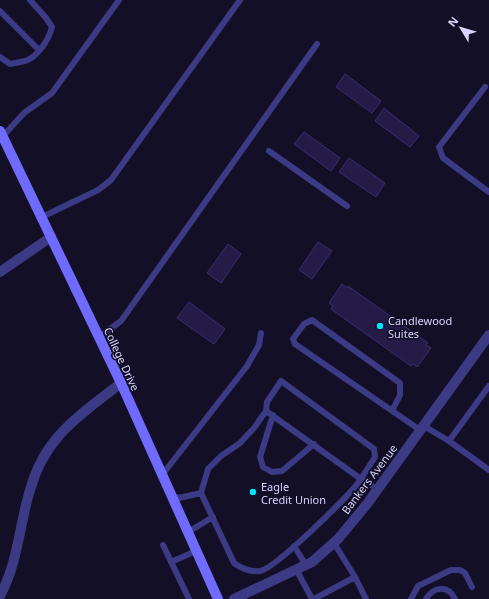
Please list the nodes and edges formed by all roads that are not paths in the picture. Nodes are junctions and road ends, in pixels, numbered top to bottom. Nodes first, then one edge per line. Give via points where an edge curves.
1 (30, 0) edge
2 (119, 0) edge
3 (240, 0) edge
4 (0, 11) edge
5 (317, 44) dead end
6 (39, 50) junction
7 (0, 57) edge
8 (485, 87) dead end
9 (1, 133) edge
10 (269, 150) dead end
11 (489, 192) edge
12 (347, 206) dead end
13 (42, 217) junction
14 (51, 237) junction
15 (0, 272) edge
16 (261, 333) dead end
17 (489, 335) edge
18 (99, 338) junction
19 (121, 383) junction
20 (489, 386) edge
21 (266, 411) junction
22 (392, 411) junction
23 (273, 415) junction
24 (422, 428) junction
25 (449, 441) junction
26 (314, 444) junction
27 (489, 470) edge
28 (162, 475) junction
29 (361, 479) junction
30 (378, 489) junction
31 (201, 493) junction
32 (171, 496) junction
33 (213, 517) junction
34 (188, 532) junction
35 (334, 543) junction
36 (163, 545) dead end
37 (294, 546) junction
38 (196, 551) junction
39 (171, 562) junction
40 (306, 565) junction
41 (296, 570) junction
42 (355, 577) junction
43 (472, 587) dead end
44 (0, 596) edge
45 (189, 599) edge
46 (218, 599) edge
47 (234, 599) edge
48 (313, 599) edge
49 (366, 599) edge
50 (411, 599) edge
51 (426, 599) edge
52 (455, 599) edge

1 - 6 lane via 52,27 50,35
2 - 9 lane via 52,93
3 - 13 lane via 111,180 98,190
4 - 6 lane
5 - 18 lane via 121,321
6 - 7 lane via 27,60 10,64
8 - 11 lane via 439,147 443,158
9 - 13 street, College Drive
10 - 12 lane
13 - 14 street, College Drive
14 - 15 street
14 - 18 street, College Drive
16 - 28 lane via 259,345 247,366
17 - 24 street, Bankers Avenue
18 - 19 street, College Drive
19 - 28 street, College Drive
19 - 44 street via 66,425 44,454 30,490 16,556
20 - 25 lane
21 - 23 lane
21 - 29 lane via 267,402 281,381 365,440 376,453
21 - 31 lane via 254,428 208,469
22 - 22 lane via 295,344 293,338 304,324 312,320 400,383 400,394
22 - 24 lane
23 - 26 lane
23 - 26 lane via 260,457 263,467 272,472 282,471
24 - 25 lane
24 - 30 street, Bankers Avenue
25 - 27 lane
26 - 29 lane
28 - 32 street, College Drive
29 - 30 lane
29 - 37 lane via 342,502
30 - 35 street, Bankers Avenue
31 - 32 lane via 179,498
31 - 33 lane
32 - 34 street, College Drive
33 - 34 lane
33 - 37 lane via 234,563 242,569 260,571
34 - 38 street, College Drive
35 - 40 street, Bankers Avenue
35 - 42 lane
36 - 39 lane
37 - 40 lane
38 - 39 lane
38 - 46 street, College Drive
39 - 45 lane
40 - 41 street, Bankers Avenue
41 - 47 street, Bankers Avenue
41 - 48 lane
42 - 48 lane
42 - 49 lane
43 - 50 lane via 465,573 451,570 418,586
51 - 52 lane via 436,590 444,588 451,592

